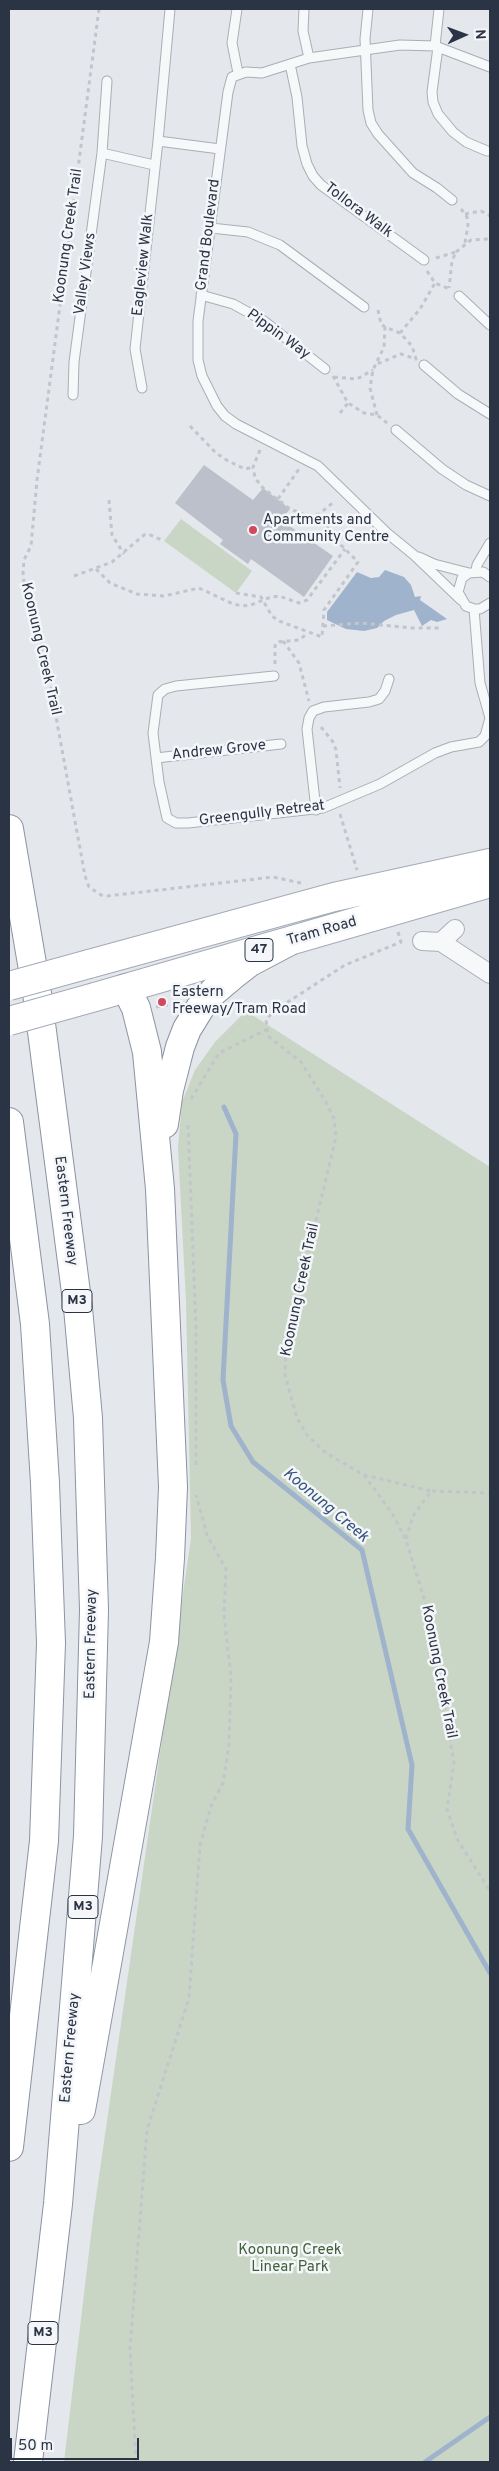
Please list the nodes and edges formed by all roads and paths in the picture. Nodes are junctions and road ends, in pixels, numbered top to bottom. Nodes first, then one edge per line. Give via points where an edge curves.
1 (99, 9) edge
2 (170, 9) edge
3 (237, 9) edge
4 (304, 9) edge
5 (368, 9) edge
6 (440, 9) edge
7 (437, 47) junction
8 (366, 50) junction
9 (309, 58) junction
10 (290, 64) junction
11 (490, 67) edge
12 (238, 74) junction
13 (107, 81) dead end
14 (158, 141) junction
15 (220, 149) junction
16 (487, 151) dead end
17 (102, 154) junction
18 (154, 166) junction
19 (452, 200) joint
20 (488, 211) edge
21 (465, 214) junction
22 (490, 216) edge
23 (211, 228) junction
24 (490, 239) edge
25 (465, 243) junction
26 (456, 252) junction
27 (424, 260) junction
28 (435, 283) junction
29 (449, 288) junction
30 (201, 295) junction
31 (459, 296) joint
32 (364, 307) dead end
33 (378, 310) dead end
34 (490, 326) edge
35 (385, 327) junction
36 (400, 333) junction
37 (377, 364) junction
38 (424, 365) dead end
39 (325, 369) joint
40 (374, 370) junction
41 (333, 377) junction
42 (142, 388) dead end
43 (73, 395) dead end
44 (348, 403) junction
45 (340, 413) dead end
46 (490, 414) edge
47 (377, 415) junction
48 (190, 426) dead end
49 (396, 430) joint
50 (266, 439) junction
51 (307, 459) junction
52 (253, 467) junction
53 (346, 492) junction
54 (490, 496) edge
55 (278, 499) junction
56 (109, 500) dead end
57 (319, 514) junction
58 (164, 541) dead end
59 (490, 543) edge
60 (345, 549) junction
61 (124, 554) junction
62 (414, 555) junction
63 (96, 569) junction
64 (472, 572) junction
65 (74, 576) dead end
66 (490, 577) edge
67 (236, 593) dead end
68 (264, 600) junction
69 (461, 600) junction
70 (489, 605) edge
71 (474, 609) junction
72 (323, 626) junction
73 (442, 628) dead end
74 (308, 632) junction
75 (283, 641) junction
76 (274, 676) joint
77 (389, 679) dead end
78 (313, 711) junction
79 (489, 728) edge
80 (281, 744) dead end
81 (156, 758) junction
82 (338, 804) junction
83 (316, 810) junction
84 (9, 829) edge
85 (490, 862) edge
86 (358, 873) dead end
87 (490, 883) edge
88 (309, 885) dead end
89 (392, 912) junction
90 (455, 929) dead end
91 (422, 941) dead end
92 (288, 942) junction
93 (441, 942) junction
94 (89, 964) junction
95 (490, 974) edge
96 (9, 986) edge
97 (126, 988) junction
98 (184, 1003) dead end
99 (152, 1008) dead end
100 (9, 1021) edge
101 (268, 1029) junction
102 (190, 1108) dead end
103 (189, 1117) dead end
104 (9, 1122) edge
105 (160, 1190) junction
106 (364, 1475) junction
107 (196, 1478) dead end
108 (196, 1488) dead end
109 (431, 1491) junction
110 (490, 1492) edge
111 (406, 1540) junction
112 (490, 1892) edge
113 (9, 2147) edge
114 (58, 2204) junction
115 (28, 2462) edge
116 (136, 2462) edge

1 - 88 path, Koonung Creek Trail via 31,546 24,560 23,579 26,600 46,662 85,876 89,887 101,896 273,877
2 - 14 lane, Eagleview Walk
3 - 12 lane via 232,43
4 - 9 lane via 303,31
5 - 8 lane
6 - 7 lane
7 - 8 lane via 400,45
7 - 11 lane
7 - 16 lane via 432,92 438,114 466,142
8 - 9 lane
8 - 19 lane via 371,123 408,167
9 - 10 lane
10 - 12 lane via 262,73
10 - 27 lane, Tollora Walk via 302,146 313,176
12 - 15 lane, Grand Boulevard via 232,77 229,86
13 - 17 lane, Valley Views
14 - 15 lane
14 - 18 lane, Eagleview Walk
15 - 23 lane, Grand Boulevard
17 - 18 lane
17 - 43 lane, Valley Views via 74,362
18 - 42 lane, Eagleview Walk via 135,349
19 - 21 path
20 - 21 path
20 - 22 path
21 - 25 path via 468,225
23 - 30 lane, Grand Boulevard
23 - 32 lane via 248,232 280,245
24 - 25 path via 478,238
25 - 26 path
26 - 27 path
26 - 29 path
27 - 28 path via 426,270
28 - 29 path
28 - 36 path via 420,309
29 - 31 path
30 - 39 lane, Pippin Way via 233,304 256,316
30 - 50 lane, Grand Boulevard via 197,352 206,387 225,416
31 - 34 lane
33 - 35 path via 381,324
35 - 36 path
35 - 37 path via 384,347
36 - 37 path via 412,346 416,359 401,354
37 - 40 path
38 - 46 lane via 458,394
39 - 41 path
40 - 41 path via 357,378
40 - 47 path via 370,388
41 - 44 path
44 - 45 path
44 - 47 path via 364,413
47 - 49 path
48 - 52 path via 228,461 245,469
49 - 54 lane via 442,469
50 - 51 lane, Grand Boulevard
50 - 52 path
51 - 53 lane, Grand Boulevard
51 - 55 path
52 - 55 path via 259,484
53 - 57 path
53 - 62 lane, Grand Boulevard via 387,534
55 - 57 path via 302,516
56 - 61 path via 112,535
57 - 60 path
58 - 61 path via 144,535
59 - 64 lane
60 - 68 path via 307,600 299,603 279,596
60 - 72 path via 358,562 324,610
61 - 63 path
62 - 64 lane, Grand Boulevard via 434,564
62 - 69 lane, Grand Boulevard
63 - 65 path
63 - 68 path via 110,583 137,594 164,596 199,588 233,604 251,605
64 - 66 lane, Grand Boulevard via 483,572
64 - 69 lane via 459,584
67 - 68 path
68 - 74 path via 272,616
69 - 71 lane, Grand Boulevard
70 - 71 lane
71 - 79 lane, Greengully Retreat via 480,683 490,718
72 - 73 path via 361,623
72 - 74 path via 322,637
74 - 75 path via 299,640
75 - 76 path via 275,646
75 - 78 path via 299,663
76 - 81 lane, Greengully Retreat via 165,689 158,695 154,714
77 - 78 lane via 379,698
78 - 82 path via 336,750
78 - 83 lane via 307,729
79 - 82 lane, Greengully Retreat via 479,742 435,753
80 - 81 lane, Andrew Grove
81 - 83 lane, Greengully Retreat via 167,818 176,823
82 - 83 lane, Greengully Retreat
82 - 86 path via 340,820
84 - 114 main road, Eastern Freeway / M3 via 37,993 78,1308 88,1418 94,1610 88,1836
85 - 94 main road, Tram Road / 47 via 334,897
87 - 89 main road, Tram Road / 47
89 - 92 main road, Tram Road / 47
89 - 101 path via 401,942 344,965 274,1011 266,1020
90 - 93 street
91 - 93 street
92 - 97 main road, Tram Road / 47
92 - 105 main road via 250,962 213,992 187,1029 169,1090 162,1138
93 - 95 street
94 - 96 main road, Tram Road / 47, bridge
94 - 97 main road
97 - 100 main road, Tram Road / 47, bridge
97 - 105 main road via 136,1008 147,1052
98 - 99 path
101 - 102 path via 219,1053
101 - 106 path, Koonung Creek Trail via 268,1036 301,1062 334,1119 336,1137 286,1345 284,1375 297,1418 307,1435 326,1452
103 - 107 path via 187,1135 196,1330
104 - 113 main road via 35,1324 46,1482 51,1643 44,1841
105 - 114 main road via 173,1487 164,1642 85,2092
106 - 109 path
106 - 111 path, Koonung Creek Trail via 392,1513
108 - 116 path via 207,1535 226,1569 224,1615 230,1676 230,1744 223,1783 211,1806 200,1845 189,1998 147,2130 130,2348
109 - 110 path
109 - 111 path via 413,1516
111 - 112 path, Koonung Creek Trail via 425,1600 454,1763 447,1809 457,1839
114 - 115 main road, Eastern Freeway / M3

